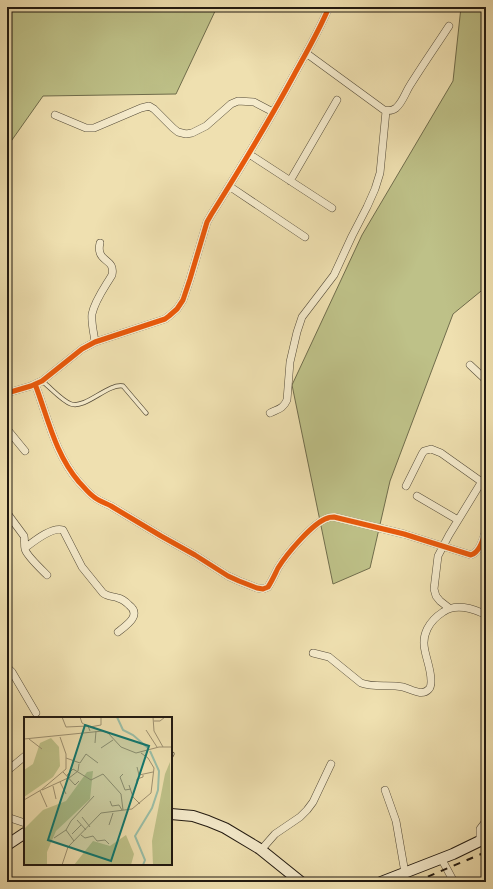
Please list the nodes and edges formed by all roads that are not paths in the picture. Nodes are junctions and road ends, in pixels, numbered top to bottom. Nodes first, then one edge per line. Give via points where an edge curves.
1 (329, 7) edge
2 (449, 26) dead end
3 (306, 53) junction
4 (337, 100) dead end
5 (386, 111) junction
6 (273, 112) junction
7 (55, 115) dead end
8 (249, 154) junction
9 (290, 181) junction
10 (229, 186) junction
11 (332, 208) dead end
12 (305, 237) dead end
13 (100, 243) dead end
14 (95, 342) junction
15 (470, 365) dead end
16 (42, 380) junction
17 (486, 380) edge
18 (35, 384) junction
19 (7, 393) edge
20 (146, 413) dead end
21 (270, 413) dead end
22 (7, 429) edge
23 (25, 451) dead end
24 (484, 482) edge
25 (406, 486) dead end
26 (416, 496) dead end
27 (7, 512) edge
28 (458, 520) junction
29 (486, 530) edge
30 (443, 546) junction
31 (25, 548) junction
32 (46, 575) dead end
33 (449, 608) junction
34 (486, 614) edge
35 (118, 632) dead end
36 (313, 653) dead end
37 (7, 666) edge
38 (36, 712) dead end
39 (24, 757) edge
40 (331, 764) dead end
41 (7, 771) edge
42 (385, 790) dead end
43 (172, 814) edge
44 (7, 817) edge
45 (486, 822) edge
46 (24, 823) edge
47 (23, 834) edge
48 (483, 840) edge
49 (7, 845) edge
50 (261, 850) junction
51 (442, 858) junction
52 (405, 873) junction
53 (486, 880) edge
54 (301, 882) edge
55 (381, 882) edge
56 (454, 882) edge
57 (483, 882) edge

1 - 3 street
2 - 5 street via 399,104 393,110
3 - 5 street
3 - 6 street
4 - 9 street
5 - 21 street via 380,173 375,189 334,275 302,317 290,362 287,400 282,408
6 - 7 street via 249,101 235,102 206,126 186,134 178,132 149,106 94,128 86,128
6 - 8 street
8 - 9 street
8 - 10 street
9 - 11 street
10 - 12 street
10 - 14 street via 207,222 190,279 177,309 165,319
13 - 14 street via 100,254 113,271 92,314
14 - 16 street
15 - 17 street
16 - 18 street
16 - 20 lane via 64,400 74,405 84,403 120,385
18 - 19 street
18 - 30 street via 57,448 68,468 86,490 239,581 257,588 268,587 286,556 298,542 328,517 404,534
22 - 23 street
24 - 25 street via 441,453 430,449 422,454
24 - 28 street
26 - 28 street
27 - 31 street via 24,536
28 - 30 street
29 - 30 street via 474,554 468,555
30 - 33 street via 437,561 434,589 436,596
31 - 32 street
31 - 35 street via 49,532 60,528 63,530 82,567 103,593 134,608 133,617
33 - 34 street via 461,607
33 - 36 street via 430,624 426,633 424,643 431,675 427,691 365,685 329,657
37 - 38 street
39 - 41 street
40 - 50 street via 307,810 275,834
42 - 52 street via 396,821
43 - 50 main road via 193,816 208,821 225,828
44 - 46 street
45 - 48 street via 480,829
47 - 49 main road
48 - 51 main road
50 - 54 main road
51 - 52 main road
51 - 56 street
52 - 55 main road
53 - 57 street

